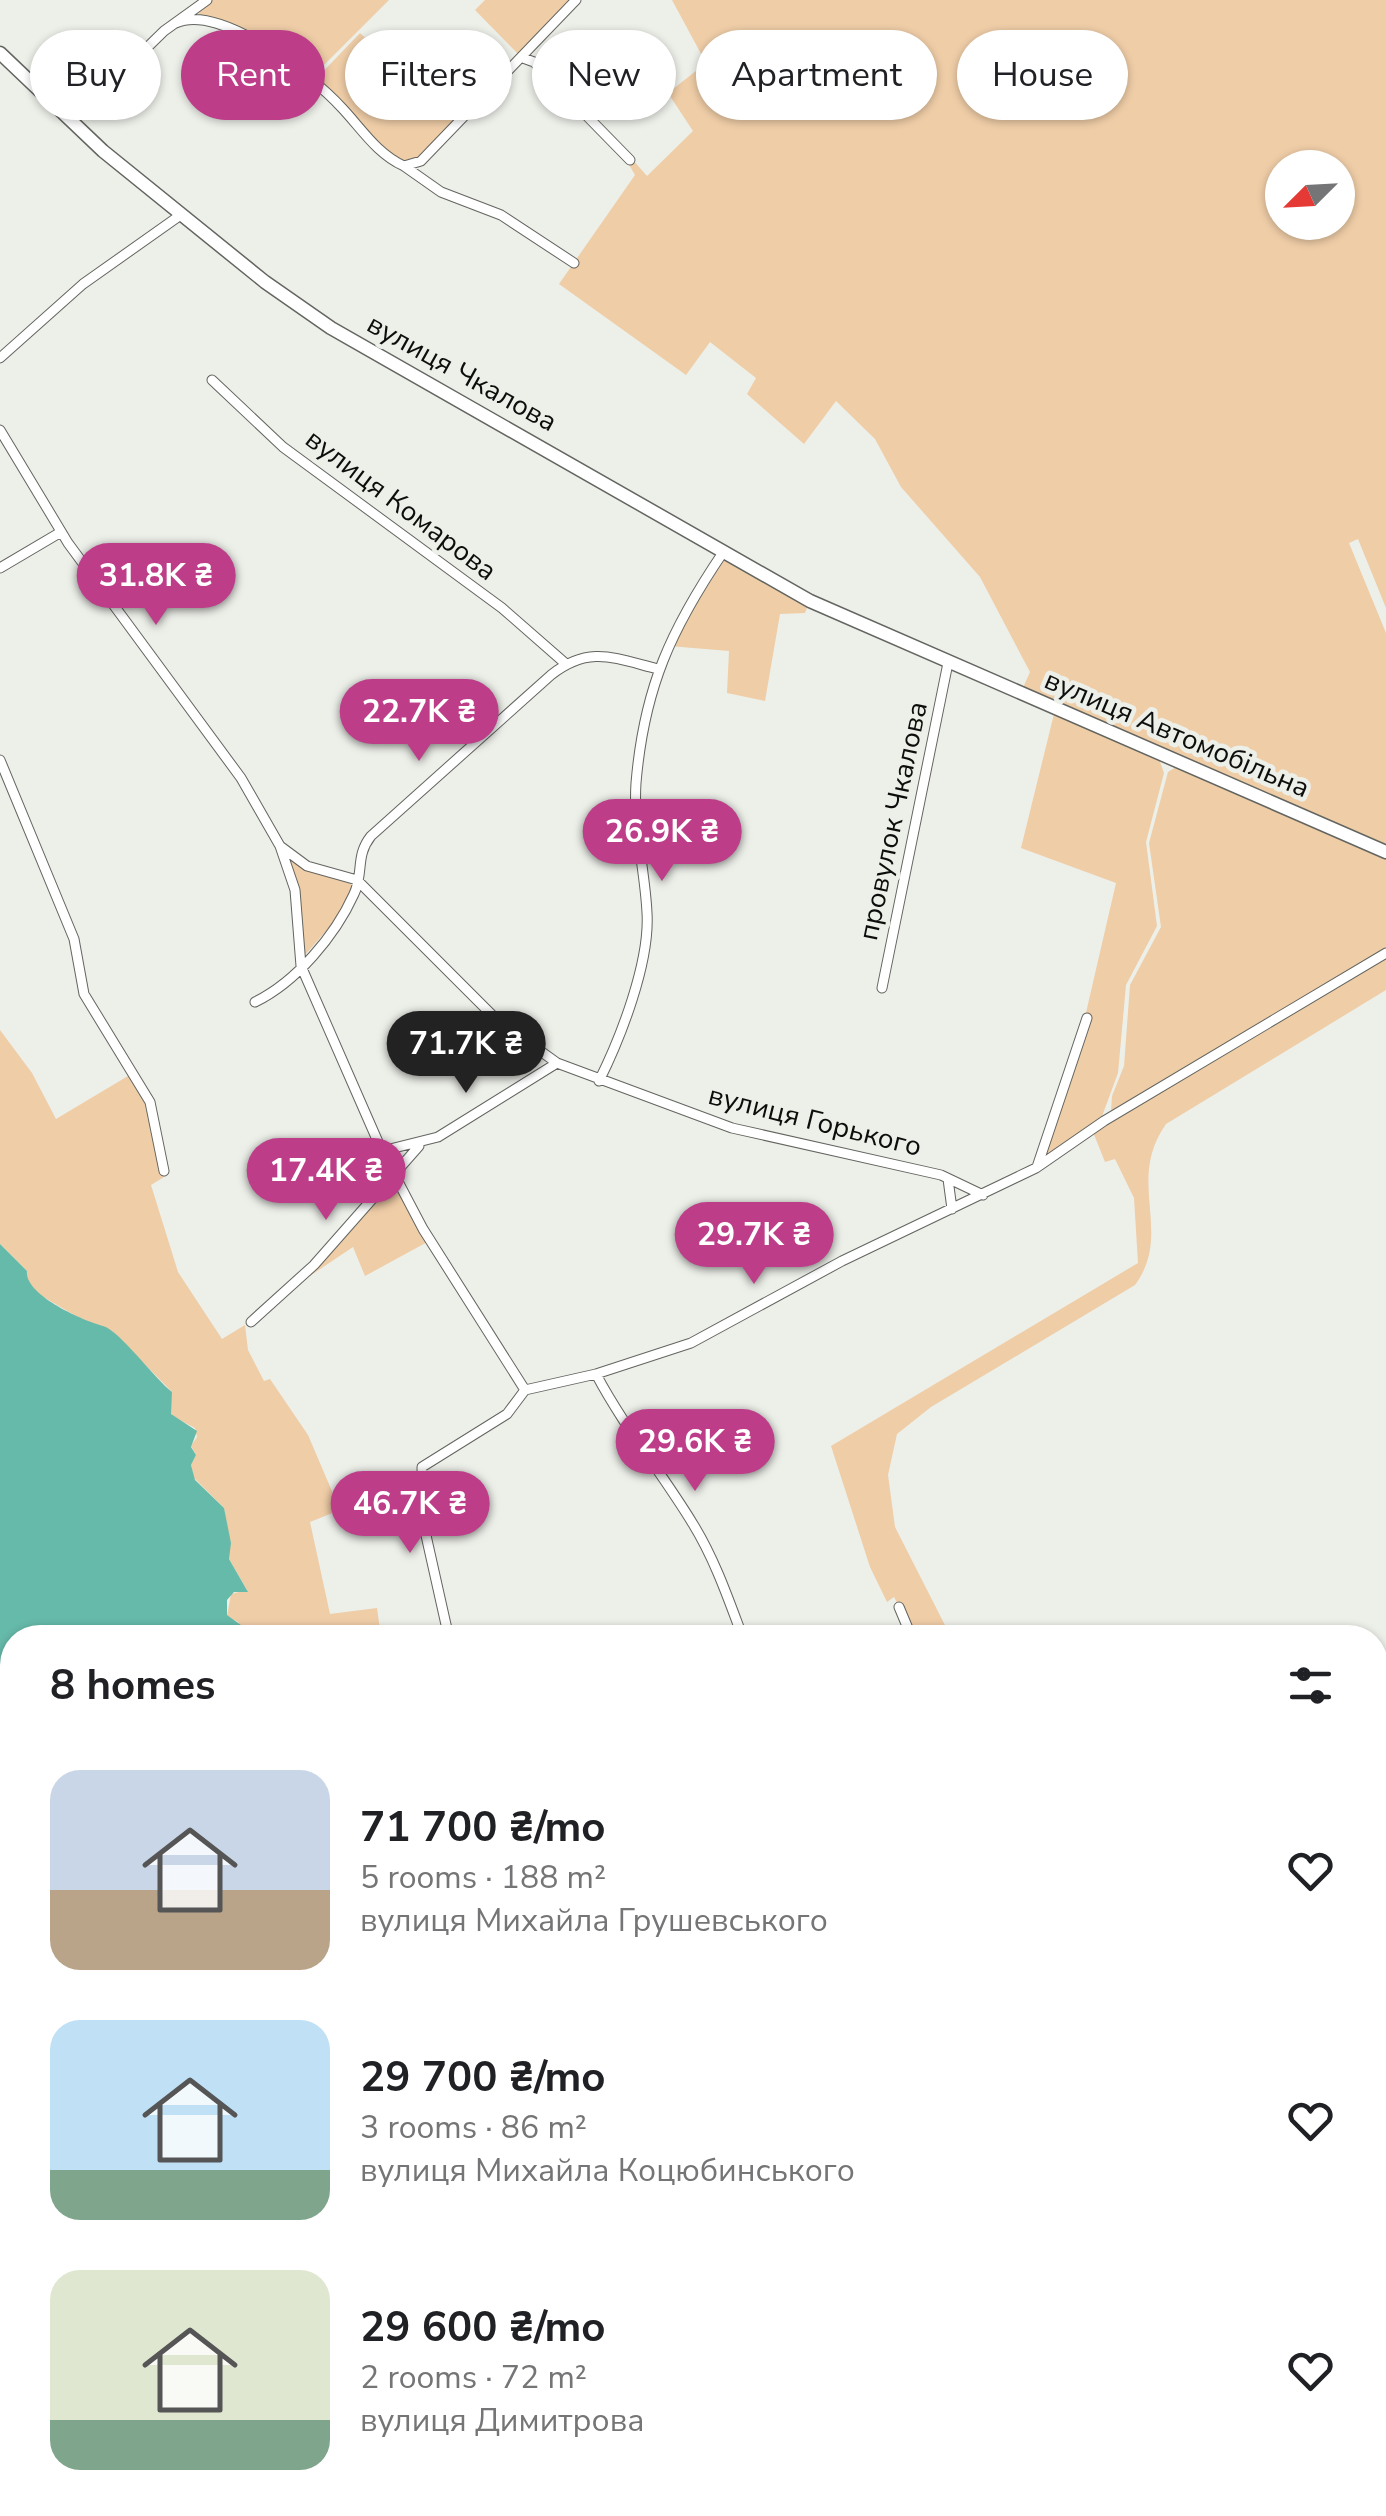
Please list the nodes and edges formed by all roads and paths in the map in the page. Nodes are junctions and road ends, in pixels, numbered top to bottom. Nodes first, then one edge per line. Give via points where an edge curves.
1 (207, 0) edge
2 (576, 0) edge
3 (176, 23) junction
4 (0, 53) edge
5 (523, 58) junction
6 (72, 121) junction
7 (630, 160) dead end
8 (404, 166) junction
9 (182, 214) junction
10 (574, 264) dead end
11 (0, 358) edge
12 (212, 380) dead end
13 (0, 430) edge
14 (61, 532) junction
15 (724, 551) junction
16 (0, 568) edge
17 (566, 664) junction
18 (948, 664) junction
19 (658, 668) junction
20 (0, 760) edge
21 (280, 846) junction
22 (1386, 852) edge
23 (358, 855) junction
24 (328, 872) junction
25 (357, 880) junction
26 (1386, 953) edge
27 (301, 966) junction
28 (882, 988) dead end
29 (255, 1002) dead end
30 (1087, 1018) dead end
31 (557, 1064) junction
32 (599, 1080) junction
33 (419, 1146) junction
34 (382, 1152) junction
35 (1036, 1168) junction
36 (164, 1171) dead end
37 (395, 1176) junction
38 (948, 1179) junction
39 (983, 1195) junction
40 (952, 1210) junction
41 (251, 1322) dead end
42 (596, 1374) junction
43 (525, 1390) junction
44 (898, 1606) dead end
45 (447, 1625) edge
46 (738, 1625) edge
47 (906, 1625) edge

1 - 3 street
2 - 5 street
3 - 6 street
3 - 8 street via 204,16 238,28 339,104 358,130
4 - 6 street, вулиця Чкалова
5 - 7 street
5 - 8 street via 421,161
6 - 9 street, вулиця Чкалова
8 - 10 street via 441,192 501,215
9 - 11 street via 69,295
9 - 15 street, вулиця Чкалова via 306,313
12 - 17 street, вулиця Комарова via 284,446 502,608
13 - 14 street
14 - 16 street
14 - 21 street via 231,764
15 - 18 street, вулиця Чкалова via 810,601
15 - 19 street via 678,621
17 - 19 street via 592,656
17 - 23 street via 408,801
18 - 22 street, вулиця Автомобільна
18 - 28 street, провулок Чкалова
19 - 32 street via 636,782 646,931 616,1048
20 - 36 street via 74,939 84,994 150,1102
21 - 24 street, вулиця Горького
21 - 27 street via 295,890
23 - 24 street via 345,870
23 - 25 street
24 - 25 street, вулиця Горького
25 - 27 street via 336,923
25 - 31 street, вулиця Горького via 494,1018
26 - 35 street
27 - 29 street via 292,980
27 - 34 street
30 - 35 street
31 - 32 street, вулиця Горького
31 - 33 street
32 - 38 street, вулиця Горького via 776,1141
33 - 34 street
33 - 37 street
34 - 37 street
35 - 39 street
37 - 41 street
37 - 43 street
38 - 39 street, вулиця Горького
38 - 40 street, вулиця Горького
39 - 40 street
40 - 42 street via 690,1343
42 - 43 street
42 - 46 street via 692,1521
43 - 45 street via 507,1414 422,1467 422,1522
44 - 47 street

